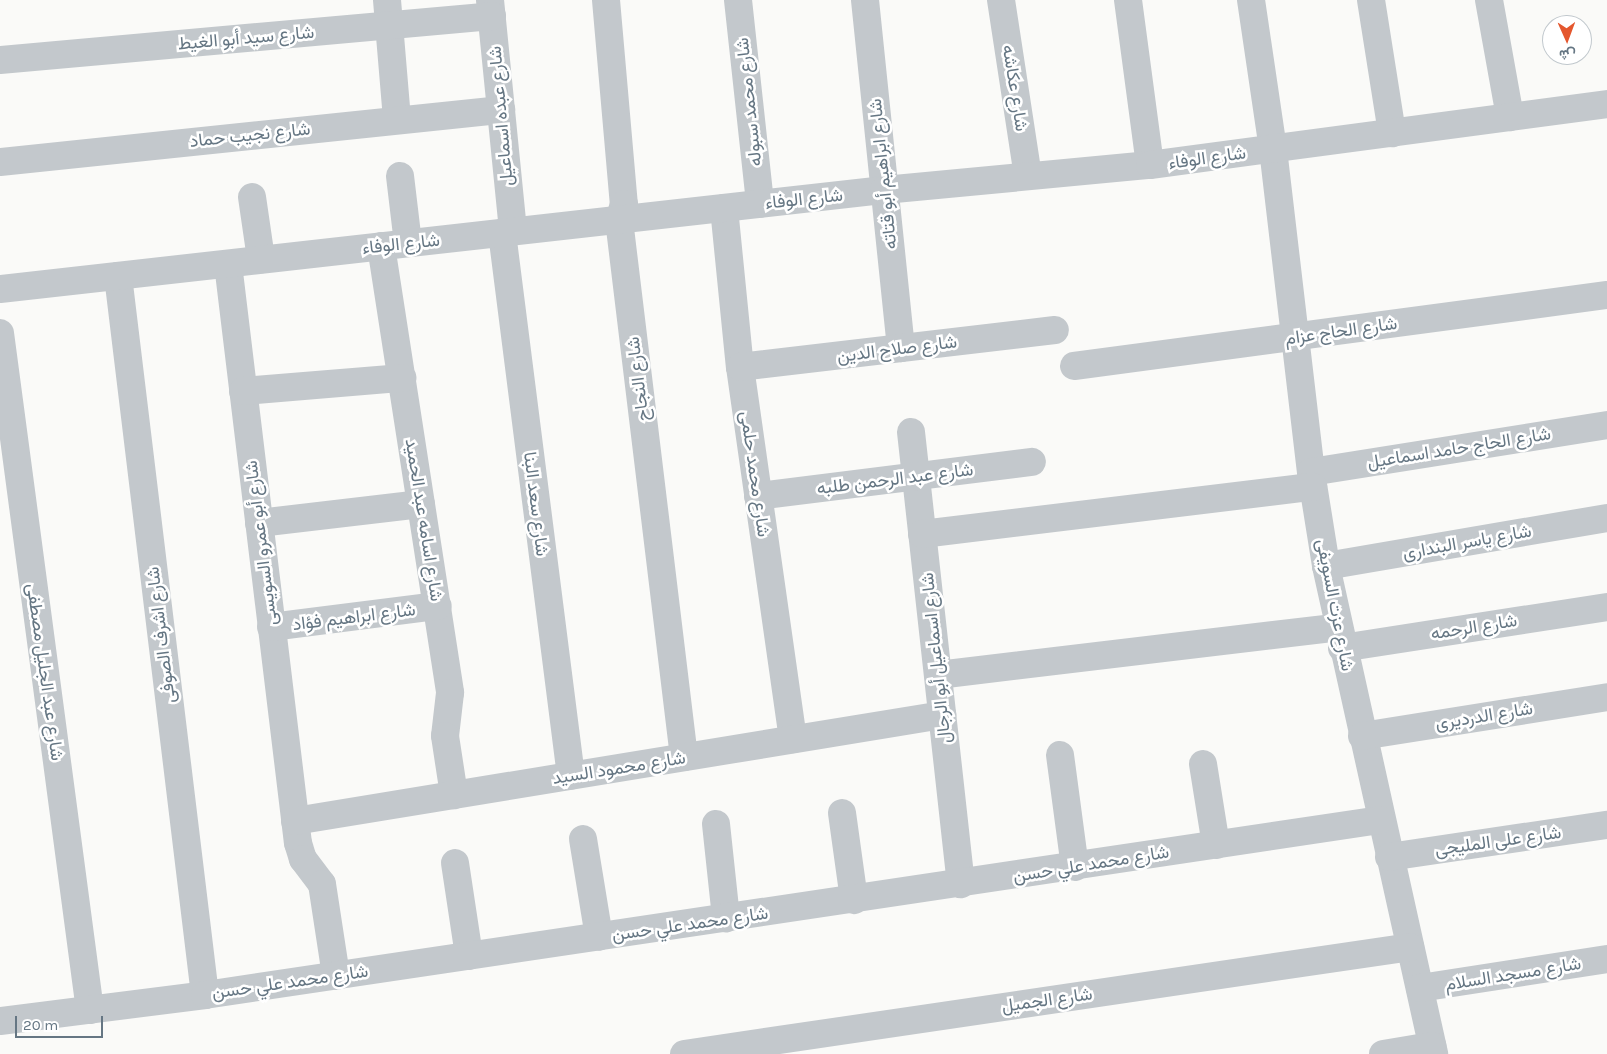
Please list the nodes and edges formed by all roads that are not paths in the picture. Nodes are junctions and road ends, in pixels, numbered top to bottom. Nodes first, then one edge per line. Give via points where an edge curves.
1 (606, 0) edge
2 (738, 0) edge
3 (865, 0) edge
4 (1001, 0) edge
5 (1128, 0) edge
6 (1251, 0) edge
7 (1372, 0) edge
8 (1488, 0) edge
9 (491, 8) edge
10 (388, 12) edge
11 (0, 60) edge
12 (1607, 104) edge
13 (501, 110) junction
14 (1510, 117) junction
15 (397, 120) junction
16 (1392, 133) junction
17 (1273, 149) junction
18 (0, 162) edge
19 (1150, 165) junction
20 (400, 176) dead end
21 (1028, 176) junction
22 (884, 190) junction
23 (252, 196) dead end
24 (760, 204) junction
25 (724, 208) junction
26 (619, 220) junction
27 (507, 232) junction
28 (395, 245) junction
29 (261, 260) junction
30 (228, 264) junction
31 (118, 276) junction
32 (0, 289) edge
33 (1607, 295) edge
34 (1055, 330) dead end
35 (0, 333) edge
36 (1294, 337) junction
37 (901, 348) junction
38 (1074, 366) dead end
39 (740, 367) junction
40 (402, 378) junction
41 (243, 391) junction
42 (1607, 425) edge
43 (911, 432) dead end
44 (1032, 462) dead end
45 (916, 476) junction
46 (1312, 480) junction
47 (758, 496) junction
48 (421, 504) junction
49 (1607, 518) edge
50 (259, 523) junction
51 (922, 534) junction
52 (1326, 566) junction
53 (438, 606) junction
54 (1607, 607) edge
55 (271, 627) junction
56 (1340, 637) junction
57 (938, 676) junction
58 (1607, 697) edge
59 (942, 715) junction
60 (1362, 736) junction
61 (793, 739) junction
62 (1060, 755) dead end
63 (684, 757) junction
64 (1204, 764) dead end
65 (571, 776) junction
66 (454, 795) junction
67 (842, 813) dead end
68 (1380, 820) junction
69 (295, 822) junction
70 (716, 824) dead end
71 (1607, 825) edge
72 (583, 839) dead end
73 (1216, 845) junction
74 (1389, 857) junction
75 (455, 862) dead end
76 (1075, 867) junction
77 (961, 884) junction
78 (854, 900) junction
79 (726, 918) junction
80 (598, 937) junction
81 (1410, 947) junction
82 (469, 956) junction
83 (1607, 959) edge
84 (336, 976) junction
85 (1420, 988) junction
86 (204, 995) junction
87 (90, 1010) junction
88 (0, 1021) edge
89 (1433, 1050) edge
90 (684, 1054) edge
91 (1383, 1054) edge

1 - 26 street, شارع النجاح via 624,204
2 - 24 street, شارع محمد سبوله
3 - 22 street, شارع ابراهيم أبو قتاته
4 - 21 street, شارع عكاشه
5 - 19 street
6 - 17 street, شارع عزت السويفى
7 - 16 street
8 - 14 street
9 - 10 street, شارع سيد أبو الغيط
9 - 13 street, شارع عبده اسماعيل
10 - 11 street, شارع سيد أبو الغيط
10 - 15 street
12 - 14 street, شارع الوفاء
13 - 15 street, شارع نجيب حماد
13 - 27 street, شارع عبده اسماعيل
14 - 16 street, شارع الوفاء
15 - 18 street, شارع نجيب حماد
16 - 17 street, شارع الوفاء
17 - 19 street, شارع الوفاء
17 - 36 street, شارع عزت السويفى
19 - 21 street, شارع الوفاء
20 - 28 street, شارع اسامه عبد الحميد
21 - 22 street, شارع الوفاء
22 - 24 street, شارع الوفاء
22 - 37 street, شارع ابراهيم أبو قتاته
23 - 29 street
24 - 25 street, شارع الوفاء
25 - 26 street, شارع الوفاء
25 - 39 street, شارع محمد حلمى
26 - 27 street, شارع الوفاء
26 - 63 street, شارع النجاح
27 - 28 street, شارع الوفاء
27 - 65 street, شارع سعد البنا
28 - 29 street, شارع الوفاء
28 - 40 street, شارع اسامه عبد الحميد
29 - 30 street, شارع الوفاء
30 - 31 street, شارع الوفاء
30 - 41 street, شارع أبو عمرو السويسى
31 - 32 street, شارع الوفاء
31 - 86 street, شارع اشرف الصوفى
33 - 36 street, شارع الحاج عزام
34 - 37 street, شارع صلاح الدين
35 - 87 street, شارع عبد الجليل مصطفى
36 - 38 street, شارع الحاج عزام
36 - 46 street, شارع عزت السويفى
37 - 39 street, شارع صلاح الدين
39 - 47 street, شارع محمد حلمى
40 - 41 street
40 - 48 street, شارع اسامه عبد الحميد
41 - 50 street, شارع أبو عمرو السويسى
42 - 46 street, شارع الحاج حامد اسماعيل
43 - 45 street, شارع اسماعيل أبو الرجال
44 - 45 street, شارع عبد الرحمن طلبه
45 - 47 street, شارع عبد الرحمن طلبه
45 - 51 street, شارع اسماعيل أبو الرجال
46 - 51 street, شارع الحاج حامد اسماعيل
46 - 52 street, شارع عزت السويفى
47 - 61 street, شارع محمد حلمى
48 - 50 street
48 - 53 street, شارع اسامه عبد الحميد
49 - 52 street, شارع ياسر البندارى
50 - 55 street, شارع أبو عمرو السويسى
51 - 57 street, شارع اسماعيل أبو الرجال
52 - 56 street, شارع عزت السويفى
53 - 55 street, شارع ابراهيم فؤاد
53 - 66 street, شارع اسامه عبد الحميد via 450,692 445,736
54 - 56 street, شارع الرحمه
55 - 69 street, شارع أبو عمرو السويسى
56 - 57 street, شارع الرحمه
56 - 60 street, شارع عزت السويفى
57 - 59 street, شارع اسماعيل أبو الرجال
58 - 60 street, شارع الدرديرى
59 - 61 street, شارع محمود السيد
59 - 77 street, شارع اسماعيل أبو الرجال
60 - 68 street, شارع عزت السويفى
61 - 63 street, شارع محمود السيد
62 - 76 street
63 - 65 street, شارع محمود السيد
64 - 73 street
65 - 66 street, شارع محمود السيد
66 - 69 street, شارع محمود السيد
67 - 78 street
68 - 73 street, شارع محمد علي حسن
68 - 74 street, شارع عزت السويفى
69 - 84 street, شارع أبو عمرو السويسى via 299,851 322,884
70 - 79 street
71 - 74 street, شارع على المليجى
72 - 80 street
73 - 76 street, شارع محمد علي حسن
74 - 81 street, شارع عزت السويفى
75 - 82 street
76 - 77 street, شارع محمد علي حسن
77 - 78 street, شارع محمد علي حسن
78 - 79 street, شارع محمد علي حسن
79 - 80 street, شارع محمد علي حسن
80 - 82 street, شارع محمد علي حسن
81 - 85 street, شارع عزت السويفى
81 - 90 street, شارع الجميل
82 - 84 street, شارع محمد علي حسن
83 - 85 street, شارع مسجد السلام
84 - 86 street, شارع محمد علي حسن
85 - 89 street, شارع عزت السويفى
86 - 87 street, شارع محمد علي حسن
87 - 88 street, شارع محمد علي حسن
89 - 91 street

